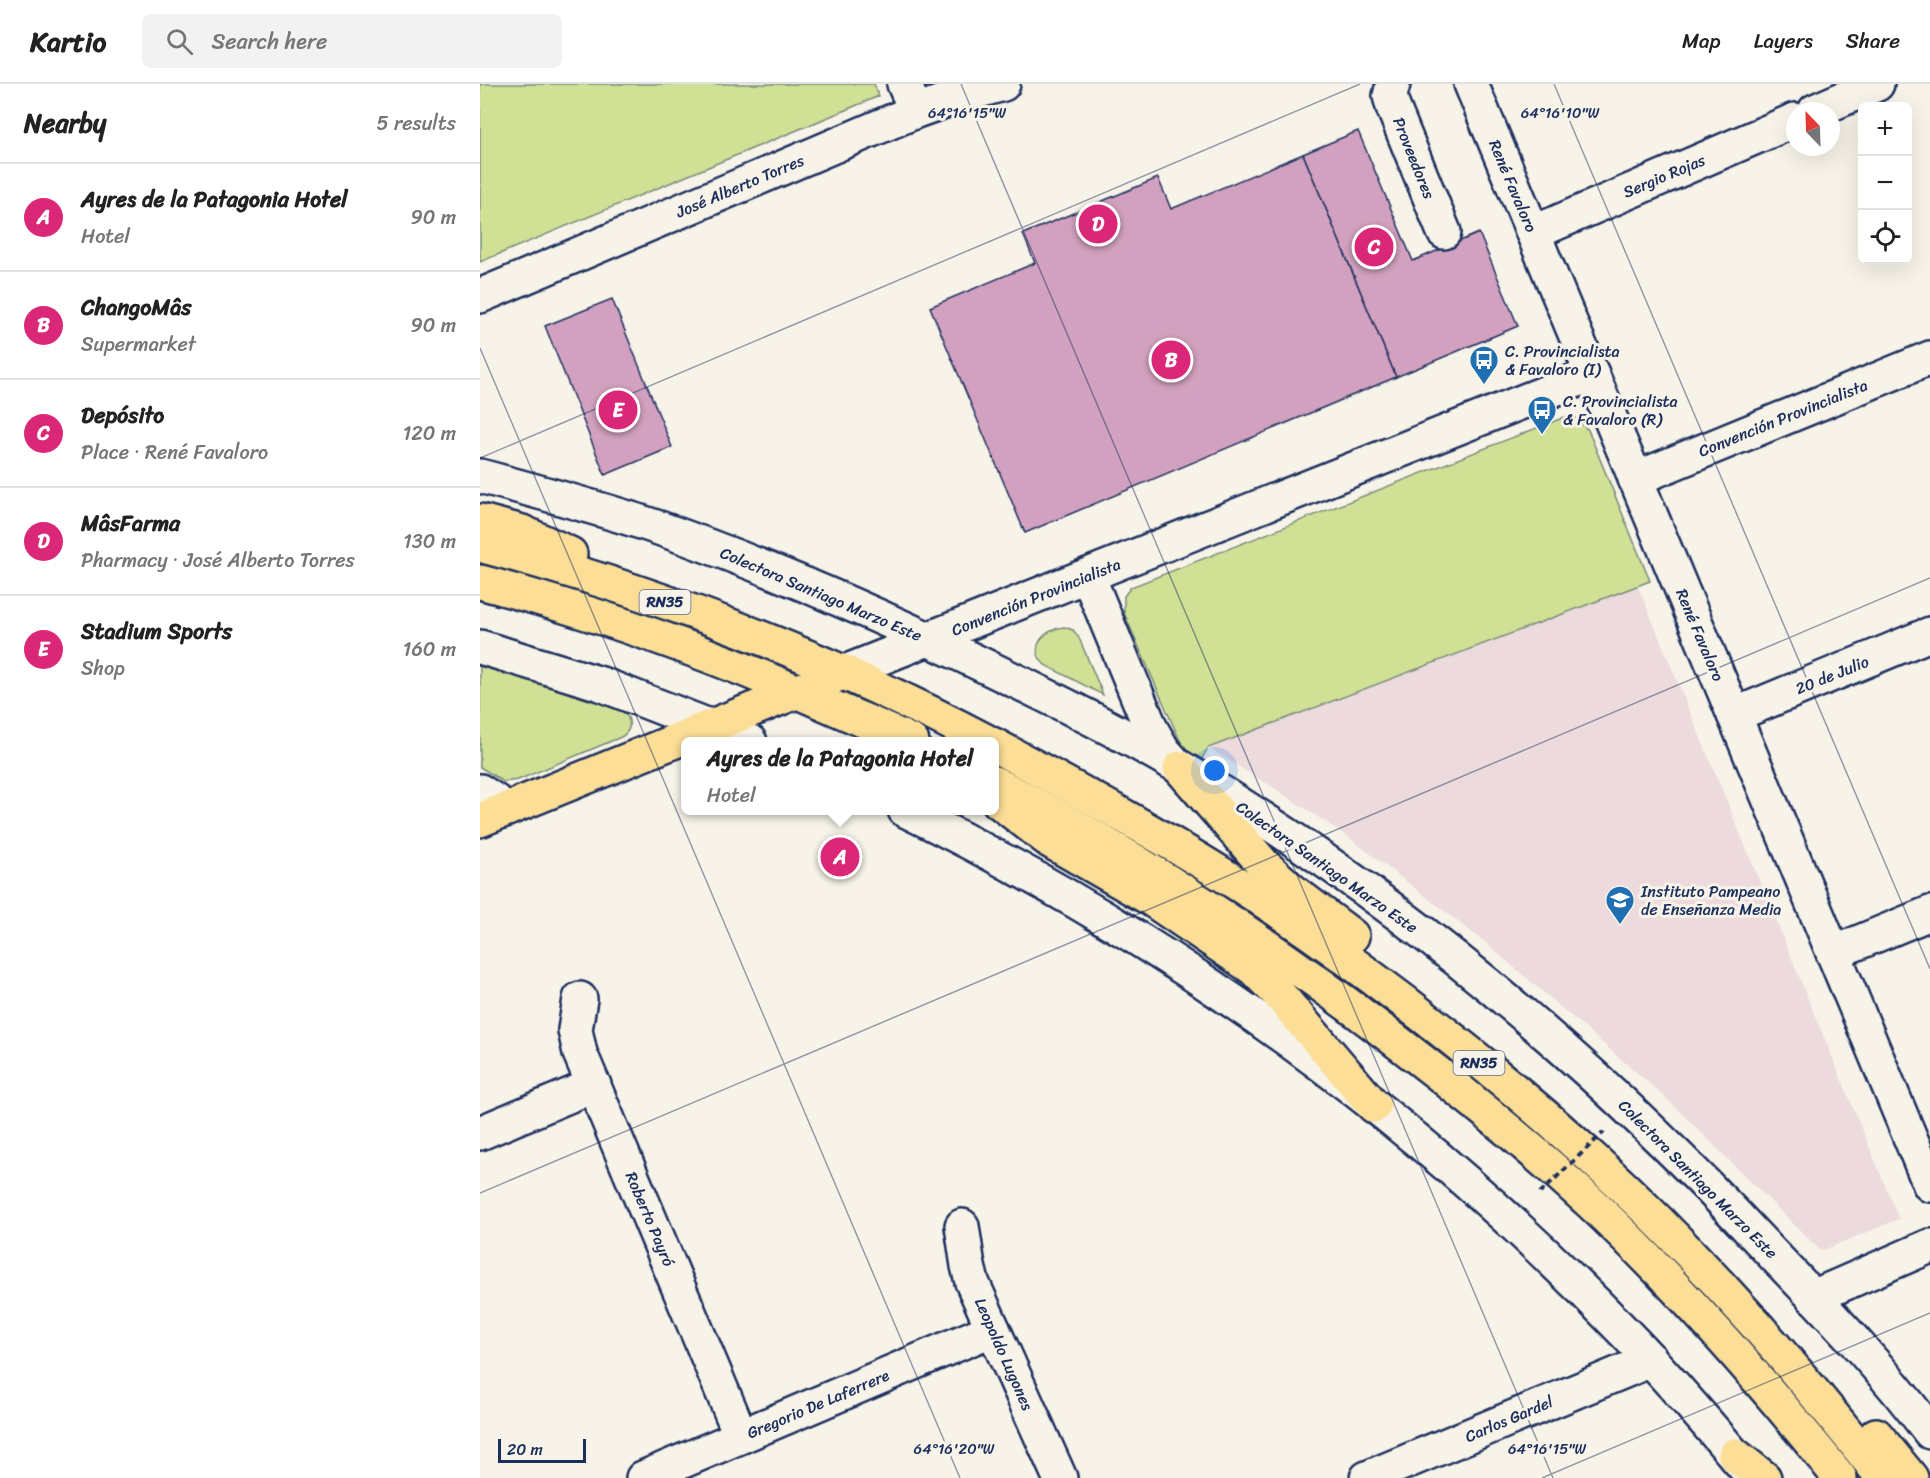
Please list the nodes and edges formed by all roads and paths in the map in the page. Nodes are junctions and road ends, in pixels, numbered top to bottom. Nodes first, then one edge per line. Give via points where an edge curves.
1 (1002, 84) edge
2 (1393, 84) edge
3 (1471, 84) edge
4 (1878, 84) edge
5 (910, 98) edge
6 (1836, 102) edge
7 (1786, 124) edge
8 (1444, 232) dead end
9 (1533, 233) junction
10 (480, 296) edge
11 (1930, 358) edge
12 (1592, 374) junction
13 (480, 476) edge
14 (1635, 479) junction
15 (480, 520) edge
16 (480, 545) edge
17 (1088, 576) junction
18 (486, 585) edge
19 (657, 599) junction
20 (1930, 634) edge
21 (929, 640) junction
22 (480, 647) edge
23 (845, 672) junction
24 (797, 691) junction
25 (1734, 715) junction
26 (711, 726) junction
27 (684, 737) edge
28 (740, 737) edge
29 (903, 737) edge
30 (980, 737) edge
31 (681, 738) edge
32 (999, 748) edge
33 (1180, 768) junction
34 (999, 786) edge
35 (480, 791) edge
36 (999, 802) edge
37 (493, 815) edge
38 (914, 815) edge
39 (1930, 913) edge
40 (1833, 953) junction
41 (580, 999) dead end
42 (594, 1085) junction
43 (1374, 1106) junction
44 (1547, 1119) junction
45 (480, 1132) edge
46 (1604, 1132) dead end
47 (1930, 1185) edge
48 (1540, 1193) dead end
49 (963, 1226) dead end
50 (1930, 1246) edge
51 (1813, 1297) junction
52 (1759, 1328) junction
53 (993, 1329) junction
54 (1651, 1360) junction
55 (1930, 1432) edge
56 (741, 1436) junction
57 (1742, 1470) edge
58 (643, 1478) edge
59 (1060, 1478) edge
60 (1367, 1478) edge
61 (1764, 1478) edge
62 (1840, 1478) edge
63 (1883, 1478) edge
64 (1911, 1478) edge

1 - 5 street, José Alberto Torres via 950,99
2 - 8 street, Proveedores via 1393,107
3 - 9 street, René Favaloro
4 - 6 street
5 - 10 street, José Alberto Torres
7 - 9 street, Sergio Rojas
9 - 12 street, René Favaloro
11 - 14 street, Convención Provincialista
12 - 14 street, René Favaloro
12 - 17 street, Convención Provincialista
13 - 21 street, Colectora Santiago Marzo Este via 614,513 698,543 828,593
14 - 25 street, René Favaloro
15 - 19 main road via 536,537
16 - 19 main road, RN35
17 - 21 street, Convención Provincialista
17 - 33 street via 1151,729
18 - 24 main road, RN35 via 627,625
19 - 23 main road, RN35
20 - 25 street, 20 de Julio
21 - 23 street, Convención Provincialista
21 - 33 street, Colectora Santiago Marzo Este
22 - 26 street via 602,684
23 - 24 main road, Convención Provincialista
23 - 30 main road, RN35
24 - 26 main road, Convención Provincialista
24 - 29 main road, RN35
25 - 40 street, René Favaloro
26 - 27 main road, Convención Provincialista
26 - 28 street
31 - 37 main road, Convención Provincialista
32 - 44 main road, RN35 via 1118,812 1266,903 1408,1006
33 - 44 main road via 1274,875 1453,1014
33 - 51 street, Colectora Santiago Marzo Este via 1297,842 1516,1008 1671,1147
34 - 62 main road, RN35 via 1101,840 1243,929 1350,1005 1507,1130 1592,1205 1673,1286
35 - 37 street
36 - 43 main road via 1045,837 1150,899 1253,968
38 - 43 street via 1049,886 1184,968 1286,1037
39 - 40 street
40 - 47 street, René Favaloro
41 - 42 street, Roberto Payró via 576,1037
42 - 45 street
42 - 56 street, Roberto Payró
43 - 54 street via 1522,1232
44 - 52 main road, RN35 via 1670,1233
46 - 48 path, bridge
49 - 53 street, Leopoldo Lugones via 970,1275
50 - 51 street
51 - 55 street, Colectora Santiago Marzo Este via 1876,1365
52 - 63 main road, RN35
52 - 64 main road via 1873,1433
53 - 56 street, Gregorio De Laferrere
53 - 59 street, Leopoldo Lugones
54 - 57 street
54 - 60 street, Carlos Gardel
56 - 58 street, Gregorio De Laferrere
57 - 61 main road

